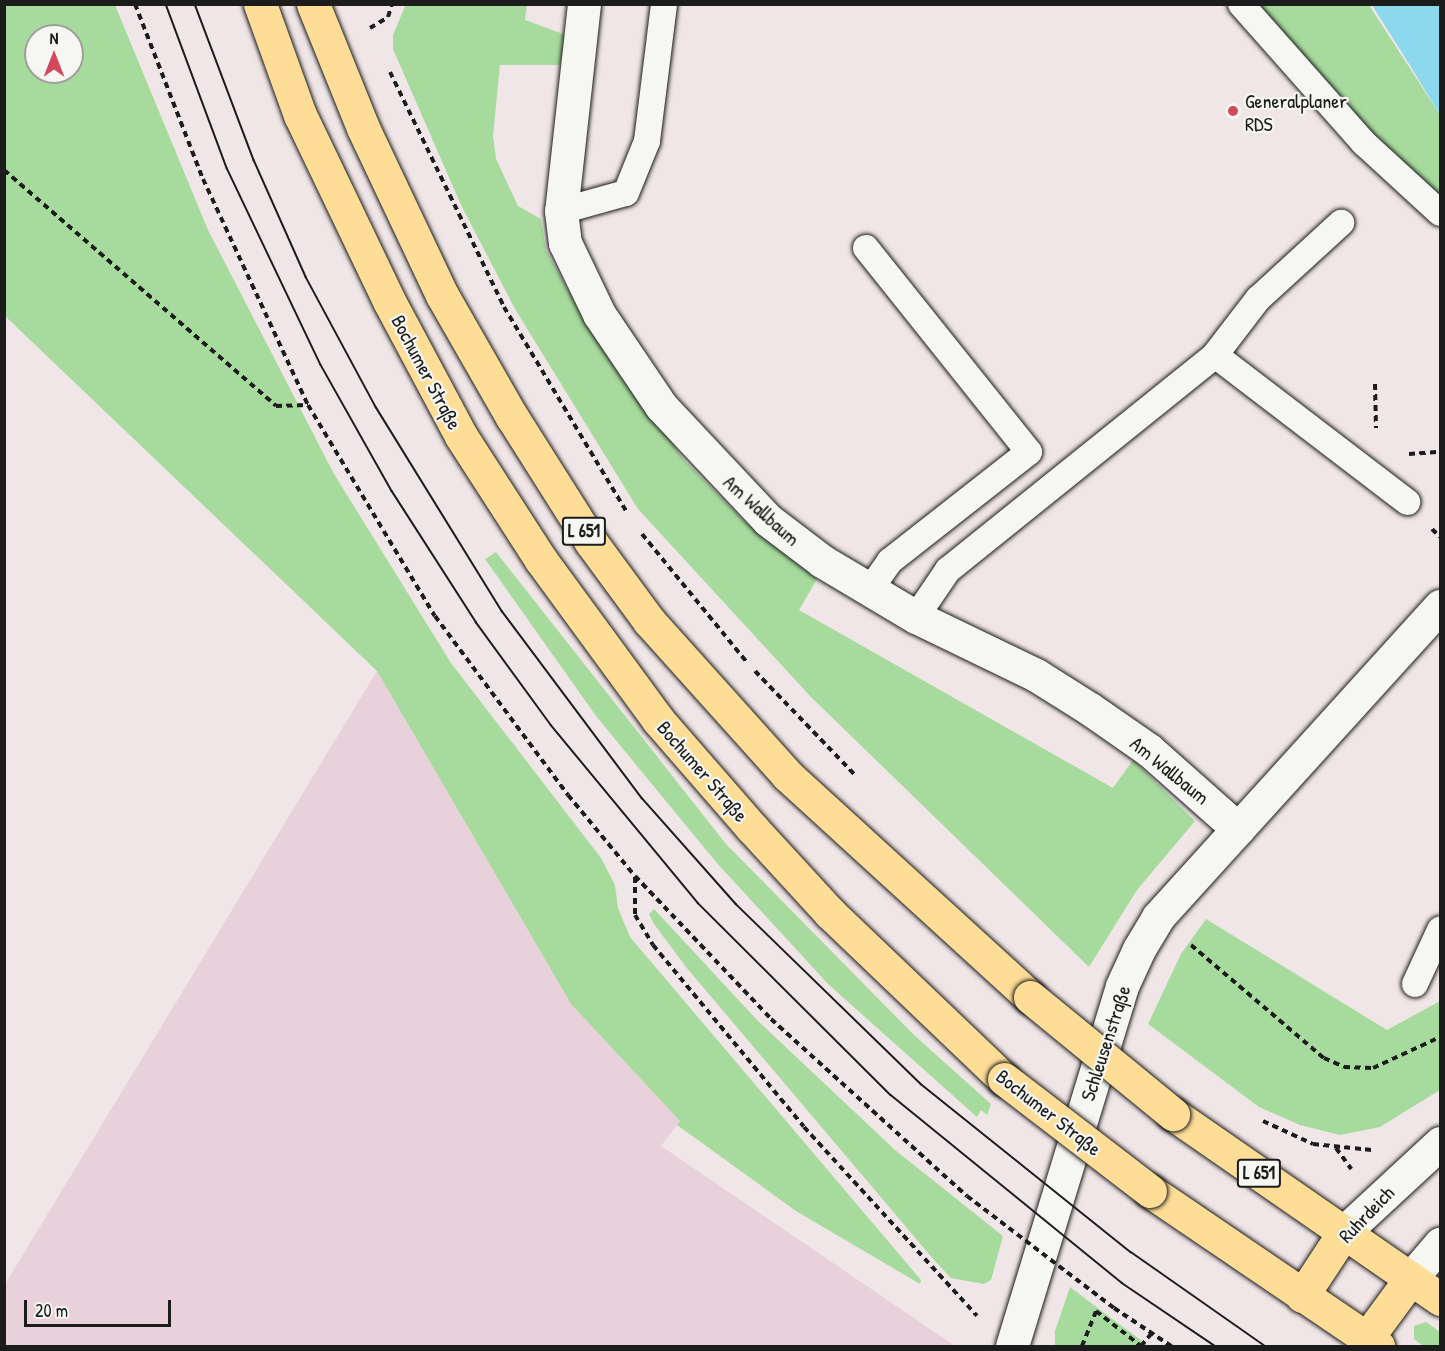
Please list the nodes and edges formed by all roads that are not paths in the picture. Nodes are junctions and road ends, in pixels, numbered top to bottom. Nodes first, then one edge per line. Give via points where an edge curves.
1 (260, 4) edge
2 (314, 4) edge
3 (584, 4) edge
4 (663, 4) edge
5 (1241, 4) edge
6 (561, 211) junction
7 (1440, 213) edge
8 (1341, 223) dead end
9 (866, 248) dead end
10 (1215, 356) junction
11 (1407, 501) dead end
12 (869, 591) junction
13 (1440, 606) edge
14 (916, 617) junction
15 (1238, 829) junction
16 (1440, 930) edge
17 (1415, 984) dead end
18 (1440, 1143) edge
19 (1344, 1232) junction
20 (1440, 1244) edge
21 (1411, 1278) junction
22 (1302, 1296) junction
23 (1440, 1299) edge
24 (1373, 1342) edge
25 (1012, 1347) edge

1 - 22 main road, Bochumer Straße / L 651, bridge via 300,115 389,300 461,436 541,560 658,720 830,913 1004,1079 1150,1191
2 - 19 main road, L 651, bridge via 363,128 442,295 512,417 591,542 649,621 787,775 1030,997 1173,1113
3 - 6 street, Am Wallbaum
4 - 6 lane via 647,141 626,193
5 - 7 lane via 1364,143
6 - 12 street, Am Wallbaum via 564,243 594,305 662,406 768,520
8 - 10 lane via 1258,299
9 - 12 lane via 1029,452 890,561
10 - 11 lane
10 - 14 lane via 948,570
12 - 14 street, Am Wallbaum
13 - 15 street
14 - 15 street, Am Wallbaum via 1036,675 1090,709 1149,750
15 - 25 street, Schleusenstraße via 1158,917 1122,986
16 - 17 lane
18 - 19 street, Ruhrdeich
19 - 21 main road, L 651
19 - 22 main road, Ruhrdeich
20 - 21 street
21 - 23 main road, L 651
21 - 24 main road
22 - 24 main road, Bochumer Straße / L 651

